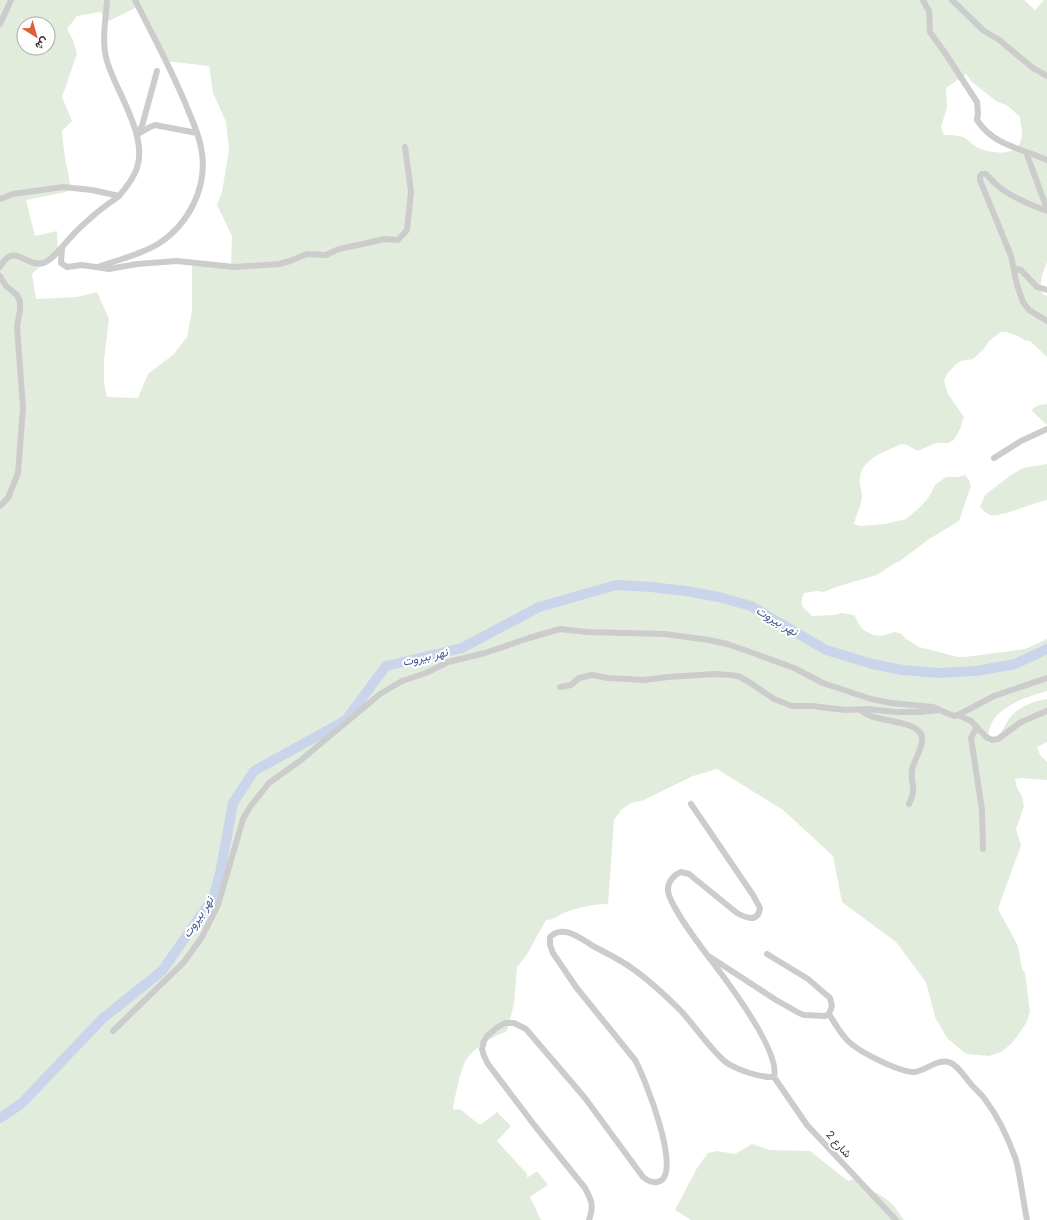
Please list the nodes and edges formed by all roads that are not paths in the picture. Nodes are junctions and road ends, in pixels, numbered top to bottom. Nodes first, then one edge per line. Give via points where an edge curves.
1 (12, 0) edge
2 (108, 0) edge
3 (135, 0) edge
4 (923, 0) edge
5 (952, 0) edge
6 (0, 24) edge
7 (157, 71) dead end
8 (1047, 76) edge
9 (197, 133) junction
10 (136, 135) junction
11 (405, 147) dead end
12 (1026, 152) junction
13 (1047, 160) edge
14 (119, 196) junction
15 (0, 199) edge
16 (1047, 210) edge
17 (62, 248) junction
18 (0, 267) edge
19 (96, 267) junction
20 (1014, 268) junction
21 (0, 276) edge
22 (1047, 290) edge
23 (1047, 321) edge
24 (1047, 429) edge
25 (994, 458) dead end
26 (0, 506) edge
27 (1047, 678) edge
28 (560, 687) dead end
29 (861, 710) junction
30 (940, 710) junction
31 (1047, 711) edge
32 (958, 715) junction
33 (977, 727) junction
34 (691, 804) dead end
35 (909, 804) dead end
36 (983, 849) dead end
37 (767, 954) dead end
38 (706, 955) junction
39 (829, 1014) junction
40 (114, 1031) dead end
41 (774, 1077) junction
42 (589, 1220) edge
43 (896, 1220) edge
44 (1027, 1220) edge

1 - 6 street
2 - 10 street via 104,42 107,60
3 - 9 street via 183,98
4 - 12 street via 929,11 930,32 977,102 977,120 993,137
5 - 8 street via 984,31
7 - 10 street via 142,126
9 - 10 street via 155,125
9 - 19 street via 202,154 202,175 198,196 188,215 174,232 157,244
10 - 14 street via 140,153 137,169
11 - 19 street via 411,192 407,230 398,240 384,239 339,249 326,255 307,254 279,264 234,267 178,261 109,269
12 - 13 street
12 - 16 street
14 - 15 street via 63,187 13,194
14 - 17 street via 95,214
16 - 20 street via 1034,206 999,187 986,174 980,176
17 - 18 street via 44,263 38,264 11,256 3,261
17 - 19 street via 61,261 65,266
20 - 22 street via 1021,270 1037,287
20 - 23 street via 1023,302 1028,310
21 - 26 street via 20,302 16,327 23,408 18,473 8,498
24 - 25 street
27 - 32 street via 994,696
28 - 29 street via 592,675 643,680 729,675 738,676 774,699 792,706
29 - 30 street
29 - 35 street via 869,717 916,728 922,735 911,773 914,787
30 - 32 street via 954,716
30 - 40 street via 871,699 823,683 794,668 727,644 683,636 560,629 448,662 402,681 380,694 301,760 269,782 243,819 218,905 202,937 184,962
31 - 33 street via 1021,722 998,739 986,737
32 - 33 street
33 - 36 street via 971,738 982,810
34 - 38 street via 760,908 753,918 744,918 689,874 681,872 674,876 668,888 670,897
37 - 39 street via 808,979 830,998 832,1006
38 - 39 street via 799,1013 825,1016
38 - 41 street via 759,1032 771,1054
39 - 44 street via 849,1042 892,1067 914,1072 933,1064 950,1062 956,1066 987,1102 1007,1138 1016,1160
41 - 42 street via 766,1078 727,1062 662,993 632,968 572,934 555,932 550,937 553,953 641,1071 661,1129 667,1164 667,1172 662,1181 648,1181 643,1177 585,1098 526,1029 514,1023 505,1023 487,1036 482,1049 488,1064 585,1188 593,1209
41 - 43 street, شارع 2 via 807,1125

